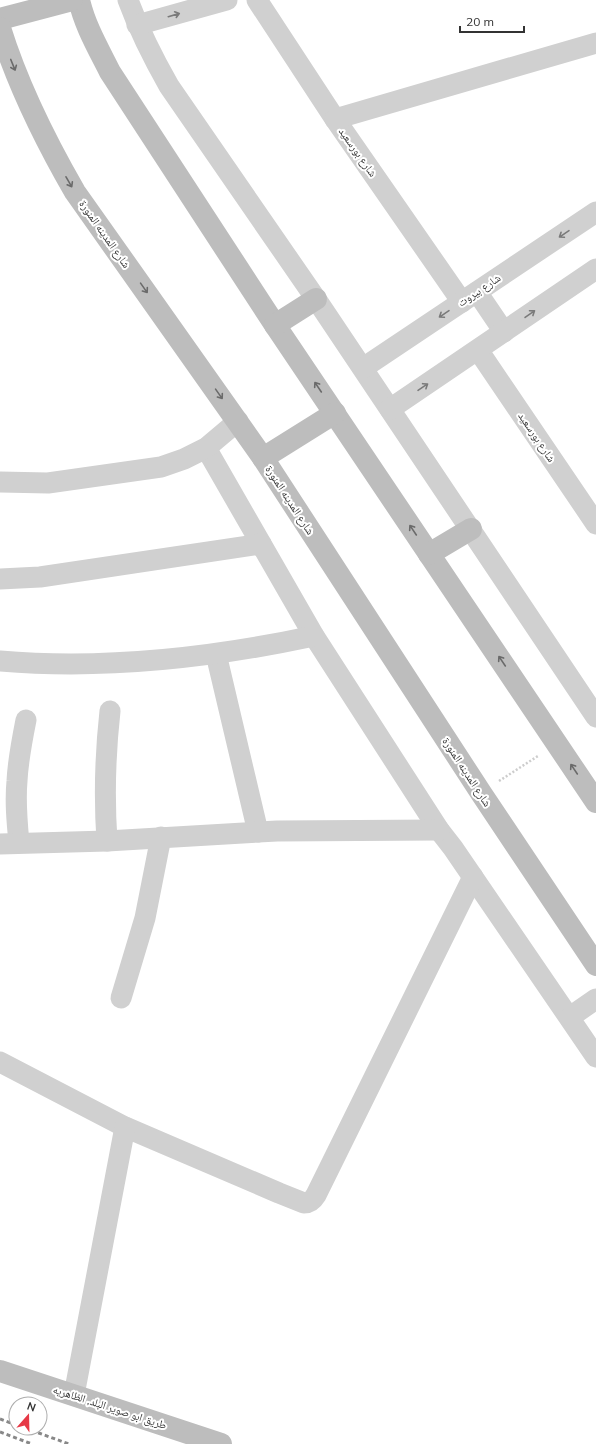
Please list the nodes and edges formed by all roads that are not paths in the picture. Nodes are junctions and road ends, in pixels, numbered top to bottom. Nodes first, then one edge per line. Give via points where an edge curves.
1 (72, 0) edge
2 (79, 0) edge
3 (128, 0) edge
4 (227, 0) edge
5 (257, 0) edge
6 (0, 19) edge
7 (137, 25) junction
8 (0, 28) edge
9 (596, 43) edge
10 (335, 119) junction
11 (596, 212) edge
12 (596, 269) edge
13 (469, 297) junction
14 (316, 299) junction
15 (276, 325) junction
16 (504, 332) junction
17 (478, 350) junction
18 (363, 368) junction
19 (390, 409) junction
20 (335, 412) junction
21 (238, 421) junction
22 (206, 448) junction
23 (262, 458) junction
24 (0, 482) edge
25 (596, 524) edge
26 (471, 529) junction
27 (261, 544) junction
28 (429, 554) junction
29 (0, 579) edge
30 (314, 636) junction
31 (216, 654) junction
32 (0, 661) edge
33 (110, 711) dead end
34 (596, 717) edge
35 (26, 720) dead end
36 (596, 802) edge
37 (439, 830) junction
38 (258, 832) junction
39 (161, 837) junction
40 (107, 841) junction
41 (10, 844) edge
42 (473, 877) junction
43 (596, 965) edge
44 (121, 998) dead end
45 (596, 999) edge
46 (570, 1017) junction
47 (596, 1057) edge
48 (0, 1062) edge
49 (125, 1127) junction
50 (0, 1371) edge
51 (74, 1395) junction
52 (221, 1444) edge

1 - 6 main road
2 - 15 main road via 91,36 110,72
3 - 7 street
7 -> 4 street
5 - 10 street, شارع بورسعيد
7 - 14 street via 168,86
8 -> 21 main road, شارع المدينه المنورة via 33,113 75,192
9 - 10 street
10 - 13 street, شارع بورسعيد
11 -> 13 street, شارع بيروت
16 -> 12 street
13 - 16 street, شارع بورسعيد
13 -> 18 street, شارع بيروت
14 - 15 main road
14 - 18 street
20 -> 15 main road
16 - 17 street
19 -> 17 street
17 - 25 street, شارع بورسعيد
18 - 19 street
19 - 26 street
20 - 23 main road
28 -> 20 main road
21 - 22 street
21 - 23 main road, شارع المدينه المنورة
22 - 24 street via 184,459 143,471 48,483
22 - 27 street
23 - 43 main road, شارع المدينه المنورة
26 - 28 main road
26 - 34 street
27 - 29 street via 40,577
27 - 30 street
36 -> 28 main road
30 - 31 street
30 - 37 street
31 - 32 street via 118,663
31 - 38 street
33 - 40 street via 104,776
35 - 41 street via 20,750 16,812
37 - 38 street
37 - 42 street
38 - 39 street
39 - 40 street
39 - 44 street via 145,918
40 - 41 street
42 - 46 street
42 - 49 street via 313,1200 309,1203 292,1199
45 - 46 street
46 - 47 street
48 - 49 street
49 - 51 street
50 - 51 main road, طريق ابو صوير البلد, الظاهريه
51 - 52 main road, طريق ابو صوير البلد, الظاهريه

